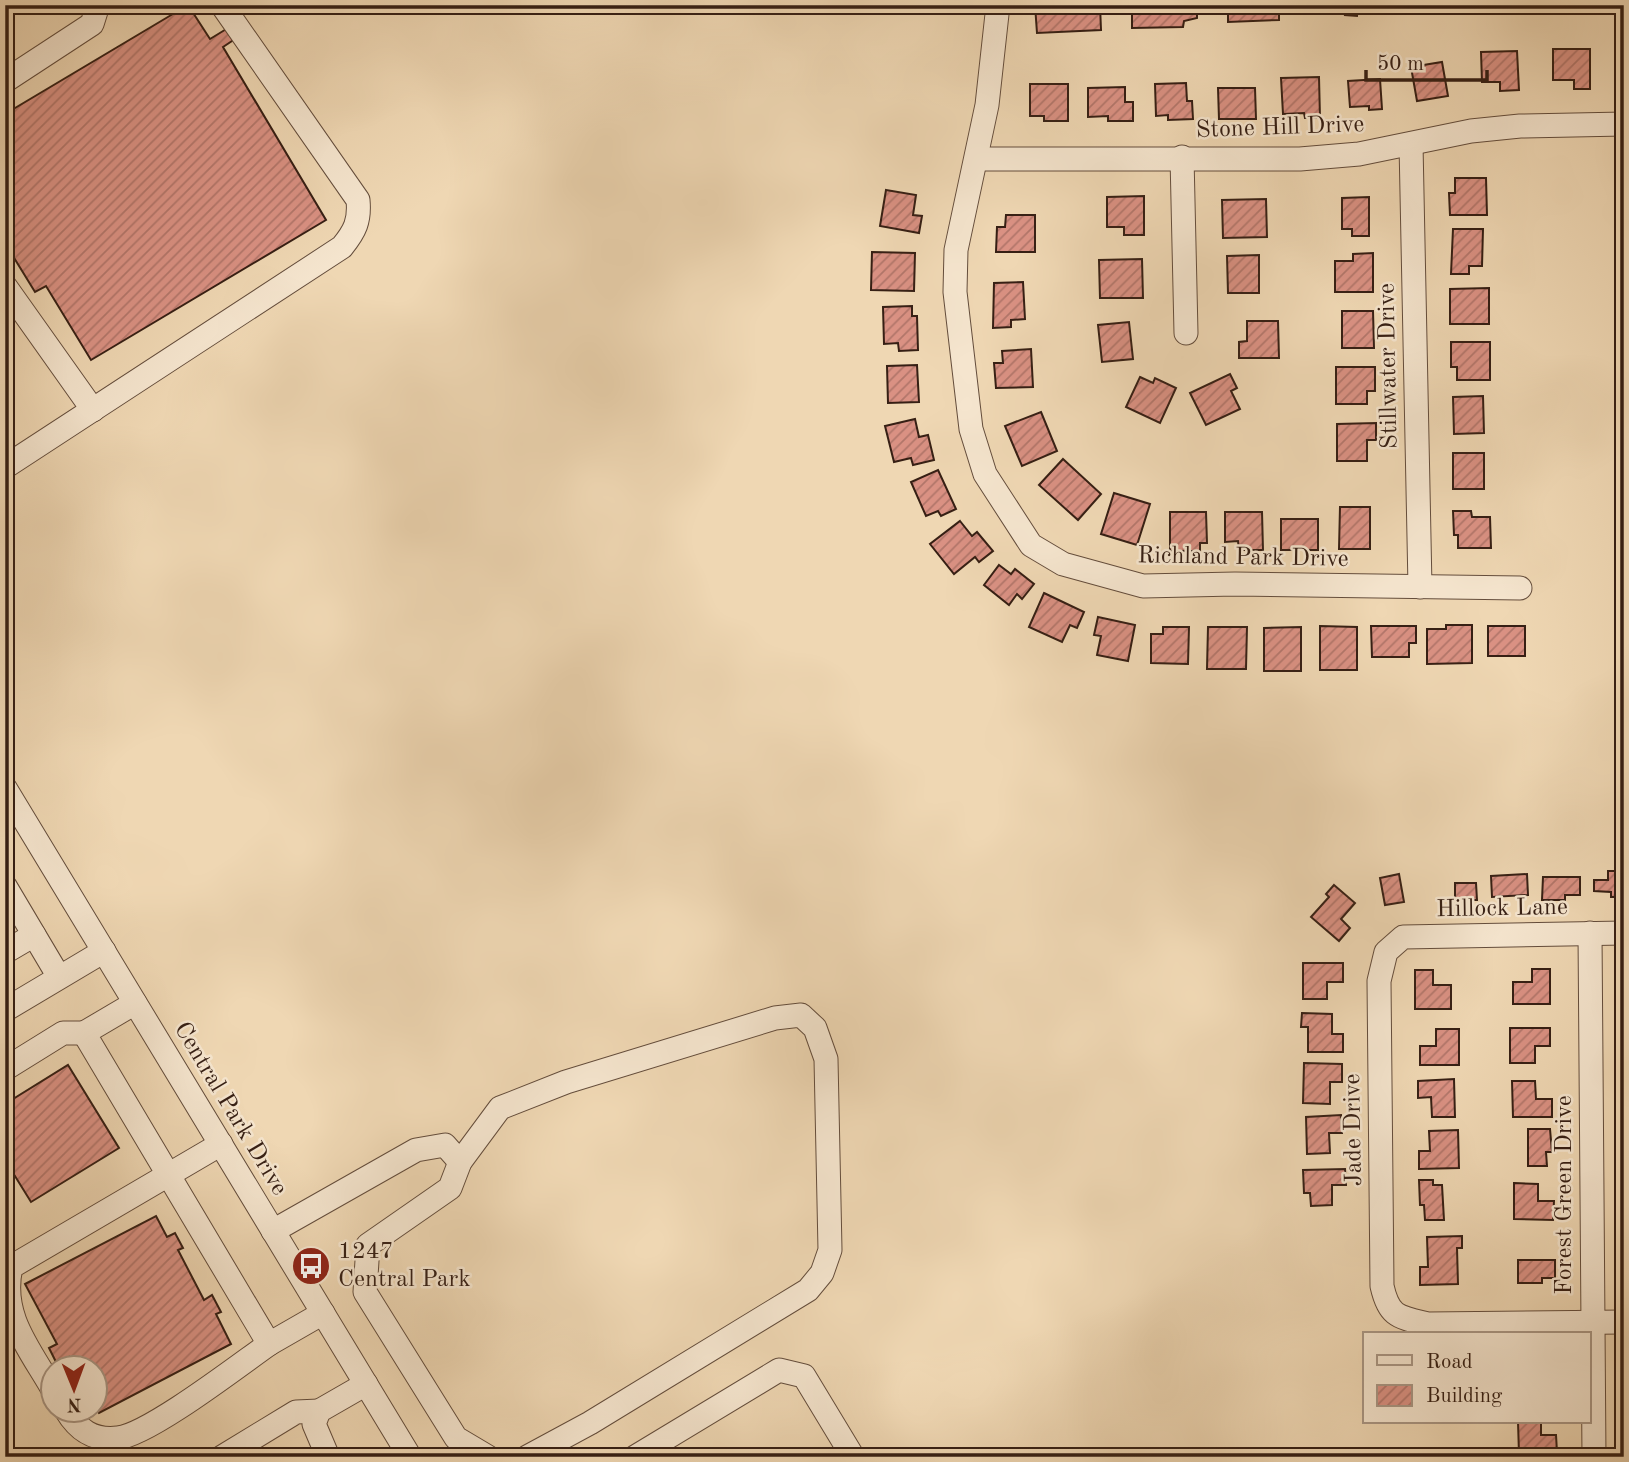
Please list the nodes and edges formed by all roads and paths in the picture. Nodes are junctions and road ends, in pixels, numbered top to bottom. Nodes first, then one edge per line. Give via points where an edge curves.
1 (98, 5) edge
2 (222, 5) edge
3 (998, 5) edge
4 (5, 81) edge
5 (1624, 124) edge
6 (1411, 144) junction
7 (1182, 158) junction
8 (977, 159) junction
9 (5, 286) edge
10 (1186, 333) dead end
11 (93, 410) junction
12 (5, 467) edge
13 (1420, 587) junction
14 (1520, 588) dead end
15 (5, 788) edge
16 (7, 893) edge
17 (1590, 933) junction
18 (1624, 933) edge
19 (34, 935) junction
20 (104, 951) junction
21 (5, 952) edge
22 (1386, 952) joint
23 (59, 977) junction
24 (135, 1003) junction
25 (5, 1010) edge
26 (84, 1033) junction
27 (5, 1069) edge
28 (220, 1144) junction
29 (460, 1162) junction
30 (167, 1175) junction
31 (273, 1231) junction
32 (323, 1313) junction
33 (1624, 1322) edge
34 (1591, 1323) junction
35 (270, 1344) junction
36 (38, 1364) edge
37 (366, 1384) junction
38 (319, 1412) junction
39 (74, 1424) edge
40 (222, 1457) edge
41 (328, 1457) edge
42 (410, 1457) edge
43 (488, 1457) edge
44 (527, 1457) edge
45 (635, 1457) edge
46 (853, 1457) edge
47 (1594, 1457) edge

1 - 4 street via 92,24
2 - 11 street via 358,200 355,232 342,247
3 - 8 street, Richland Park Drive via 988,105
5 - 6 street, Stone Hill Drive via 1520,125
6 - 7 street, Stone Hill Drive via 1300,159
6 - 13 street, Stillwater Drive
7 - 8 street, Stone Hill Drive
7 - 10 street
8 - 13 street, Richland Park Drive via 956,250 963,384 985,474 1031,545 1063,565 1143,586
9 - 11 street
11 - 12 street
13 - 14 street, Richland Park Drive
15 - 20 street, Central Park Drive
16 - 19 street
17 - 18 street, Hillock Lane
17 - 22 street, Hillock Lane via 1403,937
17 - 34 street, Forest Green Drive
19 - 21 street
19 - 23 street
20 - 23 street
20 - 24 street, Central Park Drive
22 - 34 street, Jade Drive via 1379,981 1382,1286 1387,1307 1401,1318 1428,1324
23 - 25 street
24 - 26 street
24 - 28 street, Central Park Drive
26 - 27 street via 63,1033
26 - 30 street
28 - 30 street
28 - 31 street, Central Park Drive
29 - 31 street via 444,1145 416,1150
29 - 43 street via 450,1188 368,1245 365,1292 456,1438
29 - 44 street via 500,1108 566,1082 775,1018 801,1015 815,1028 826,1059 830,1250 822,1273 808,1290
30 - 35 street
30 - 36 street via 11,1267 8,1307
31 - 32 street, Central Park Drive
32 - 35 street
32 - 37 street, Central Park Drive
33 - 34 street
34 - 47 street, Forest Green Drive
35 - 39 street via 170,1412 122,1437 94,1437
37 - 38 street
37 - 42 street, Central Park Drive
38 - 40 street via 296,1412
38 - 41 street via 314,1424
45 - 46 street via 779,1370 804,1376

